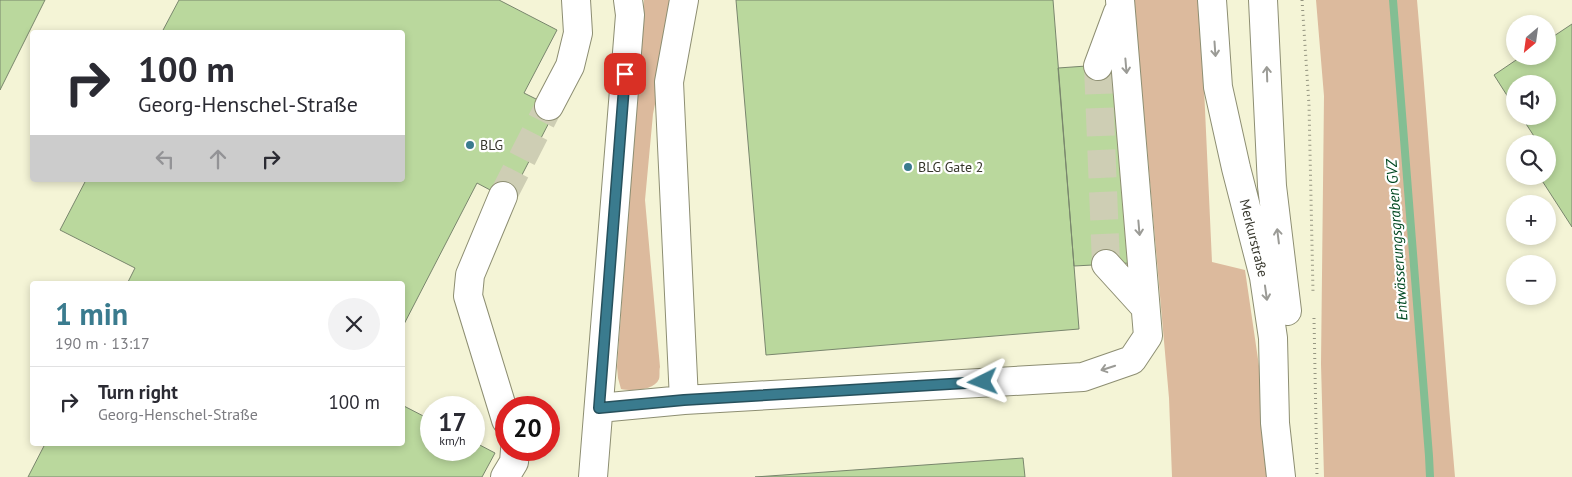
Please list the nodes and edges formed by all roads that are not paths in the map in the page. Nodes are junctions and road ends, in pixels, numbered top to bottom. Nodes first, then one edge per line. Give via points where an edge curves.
1 (576, 0) edge
2 (628, 0) edge
3 (684, 0) edge
4 (1212, 0) edge
5 (1263, 0) edge
6 (1121, 3) edge
7 (1098, 66) tunnel mouth
8 (550, 106) tunnel mouth
9 (503, 196) tunnel mouth
10 (1106, 264) tunnel mouth
11 (1145, 307) junction
12 (499, 396) edge
13 (684, 400) junction
14 (599, 408) junction
15 (514, 461) edge
16 (505, 477) edge
17 (593, 477) edge
18 (1282, 477) edge
19 (1286, 477) edge

1 - 8 street via 578,33 570,66
2 - 14 street via 630,16
3 - 13 street via 669,82
4 -> 18 street, Merkurstraße via 1218,87 1264,278 1273,338 1275,423
19 -> 5 street, Merkurstraße via 1290,422 1286,299 1272,186
6 - 7 street
6 -> 11 street
9 - 12 street via 470,275 468,296
10 - 11 street
11 -> 13 street via 1148,336 1132,360 1083,377
13 - 14 street
14 - 17 street
15 - 16 street

